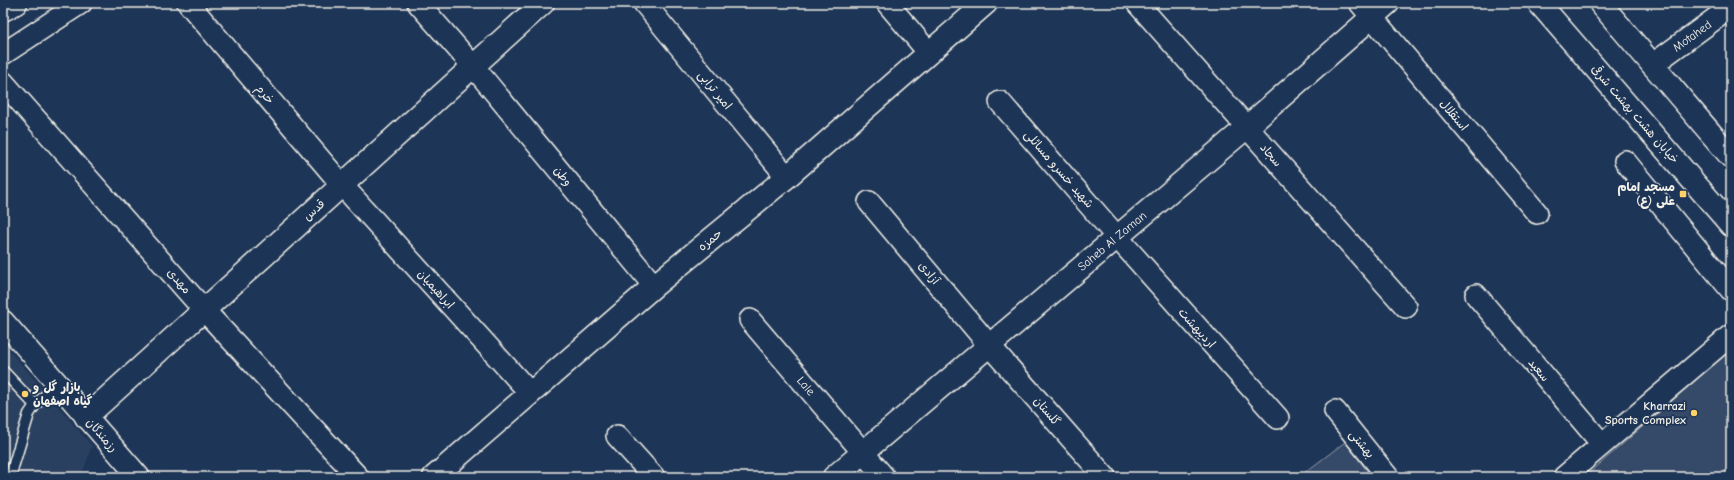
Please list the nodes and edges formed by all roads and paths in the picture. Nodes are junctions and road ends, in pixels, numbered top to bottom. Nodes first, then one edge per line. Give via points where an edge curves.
1 (16, 3) edge
2 (81, 3) edge
3 (188, 3) edge
4 (418, 3) edge
5 (543, 3) edge
6 (644, 3) edge
7 (887, 3) edge
8 (986, 3) edge
9 (1137, 3) edge
10 (1388, 3) edge
11 (1539, 3) edge
12 (1600, 3) edge
13 (1731, 7) edge
14 (3, 10) edge
15 (1366, 10) edge
16 (929, 53) junction
17 (3, 54) edge
18 (1652, 65) junction
19 (473, 66) junction
20 (3, 82) edge
21 (1000, 102) dead end
22 (1246, 126) junction
23 (1731, 157) edge
24 (1625, 161) dead end
25 (787, 177) junction
26 (342, 185) junction
27 (869, 202) dead end
28 (1537, 213) dead end
29 (1731, 225) edge
30 (1117, 237) junction
31 (654, 286) junction
32 (1731, 290) edge
33 (1476, 295) dead end
34 (1406, 307) dead end
35 (204, 310) junction
36 (750, 320) dead end
37 (3, 321) edge
38 (1731, 335) edge
39 (989, 345) junction
40 (3, 371) edge
41 (58, 384) junction
42 (530, 393) junction
43 (35, 405) junction
44 (1335, 411) dead end
45 (86, 417) junction
46 (1278, 418) dead end
47 (617, 436) dead end
48 (1602, 444) junction
49 (863, 453) junction
50 (10, 477) edge
51 (139, 477) edge
52 (358, 477) edge
53 (434, 477) edge
54 (654, 477) edge
55 (834, 477) edge
56 (884, 477) edge
57 (1105, 477) edge
58 (1388, 477) edge
59 (1564, 477) edge

1 - 14 street
2 - 17 street
3 - 26 street, خرم
4 - 19 street, وطن
5 - 19 street, قدس
6 - 25 street, امیر ترابی
7 - 16 street
8 - 16 street, حمزه
9 - 22 street, سجاد
10 - 15 street, Saheb Al Zaman
11 - 29 street, خیابان هشت بهشت شرقی
12 - 18 street
13 - 18 street, Motahed
15 - 22 street, Saheb Al Zaman
15 - 28 street, استقلال
16 - 25 street, حمزه
18 - 23 street
19 - 26 street, قدس
19 - 31 street, وطن
20 - 35 street, مهدی
21 - 30 street, شهید خسرو مسائلی
22 - 30 street, Saheb Al Zaman
22 - 34 street, سجاد
24 - 32 street
25 - 31 street, حمزه
26 - 35 street, قدس
26 - 42 street, ابراهیمیان
27 - 39 street, آزادی
30 - 39 street, Saheb Al Zaman
30 - 46 street, اردیبهشت
31 - 42 street, حمزه
33 - 48 street, سعید
35 - 45 street, قدس
35 - 52 street, مهدی
36 - 49 street, Lale
37 - 41 street, رزمندگان
38 - 48 street
39 - 49 street, Saheb Al Zaman
39 - 57 street, گلستان
40 - 43 lane
41 - 43 lane
41 - 45 street, رزمندگان
42 - 53 street, حمزه
43 - 50 lane via 29,414
44 - 58 street, بهشتی
45 - 51 street, رزمندگان
47 - 54 street
48 - 59 street
49 - 55 street, Saheb Al Zaman
49 - 56 street, Lale

